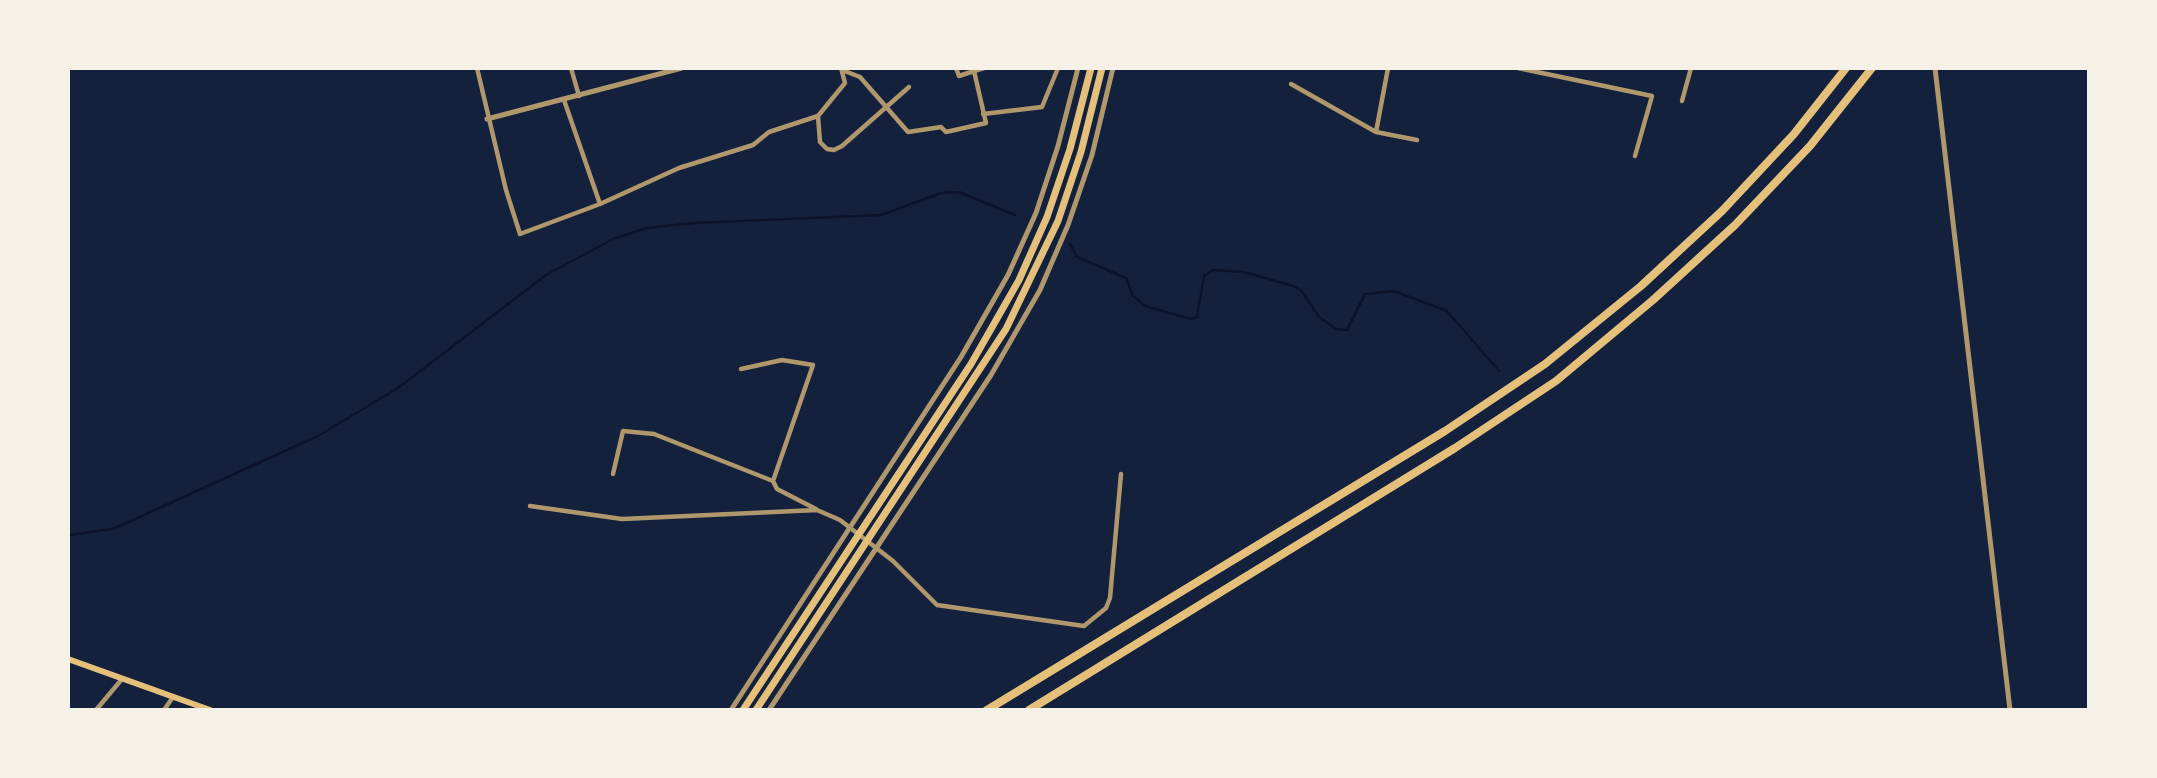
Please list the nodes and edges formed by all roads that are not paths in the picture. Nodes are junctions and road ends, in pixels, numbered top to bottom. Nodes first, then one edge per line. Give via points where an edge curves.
1 (477, 68) edge
2 (571, 68) edge
3 (680, 68) edge
4 (956, 68) edge
5 (984, 68) edge
6 (1058, 68) edge
7 (1078, 68) edge
8 (1091, 68) edge
9 (1102, 68) edge
10 (1113, 68) edge
11 (1388, 68) edge
12 (1518, 68) edge
13 (1691, 68) edge
14 (1846, 68) edge
15 (1872, 68) edge
16 (1935, 68) edge
17 (841, 69) edge
18 (974, 71) junction
19 (1291, 84) dead end
20 (909, 87) dead end
21 (579, 96) junction
22 (564, 100) junction
23 (1682, 101) dead end
24 (886, 107) junction
25 (984, 114) junction
26 (818, 116) junction
27 (488, 119) junction
28 (1376, 132) junction
29 (1418, 140) dead end
30 (1635, 156) dead end
31 (600, 204) junction
32 (741, 369) dead end
33 (613, 474) dead end
34 (1121, 474) dead end
35 (773, 481) junction
36 (530, 506) dead end
37 (817, 510) junction
38 (850, 527) junction
39 (859, 534) junction
40 (868, 541) junction
41 (876, 548) junction
42 (68, 659) edge
43 (122, 678) junction
44 (173, 696) junction
45 (96, 710) edge
46 (164, 710) edge
47 (210, 710) edge
48 (731, 710) edge
49 (743, 710) edge
50 (756, 710) edge
51 (769, 710) edge
52 (987, 710) edge
53 (1029, 710) edge
54 (2010, 710) edge

1 - 27 street
2 - 21 street
3 - 21 street
4 - 18 street via 959,76
5 - 18 street
6 - 25 street via 1042,107
7 - 38 street via 1058,146 1008,275 961,357
8 - 39 main road via 1047,217 1019,280 971,364
9 - 40 main road via 1081,152 1030,285 981,369
10 - 41 street via 1092,155 1040,290
11 - 28 street
12 - 30 street via 1652,96
13 - 23 street
14 - 52 highway via 1794,134 1722,211 1641,286 1545,364 1434,438
15 - 53 highway via 1810,146 1735,225 1556,381 1443,456
16 - 54 street
17 - 24 street via 860,77
17 - 26 street via 845,83
18 - 25 street
19 - 28 street
20 - 24 street
21 - 22 street
22 - 27 street
22 - 31 street
24 - 25 street via 908,132 941,127 946,132 986,123
24 - 26 street via 834,150 820,142
26 - 31 street via 769,132 752,145 679,168
27 - 31 street via 520,234
28 - 29 street
32 - 35 street via 782,360 813,365
33 - 35 street via 623,431 654,434
34 - 41 street via 1110,598 1106,608 1084,625 937,605
35 - 37 street via 776,489
36 - 37 street via 622,519
37 - 38 street
38 - 39 street
38 - 48 street
39 - 40 street
39 - 49 main road
40 - 41 street
40 - 50 main road
41 - 51 street
42 - 43 main road
43 - 44 main road
43 - 45 street
44 - 46 street
44 - 47 main road

